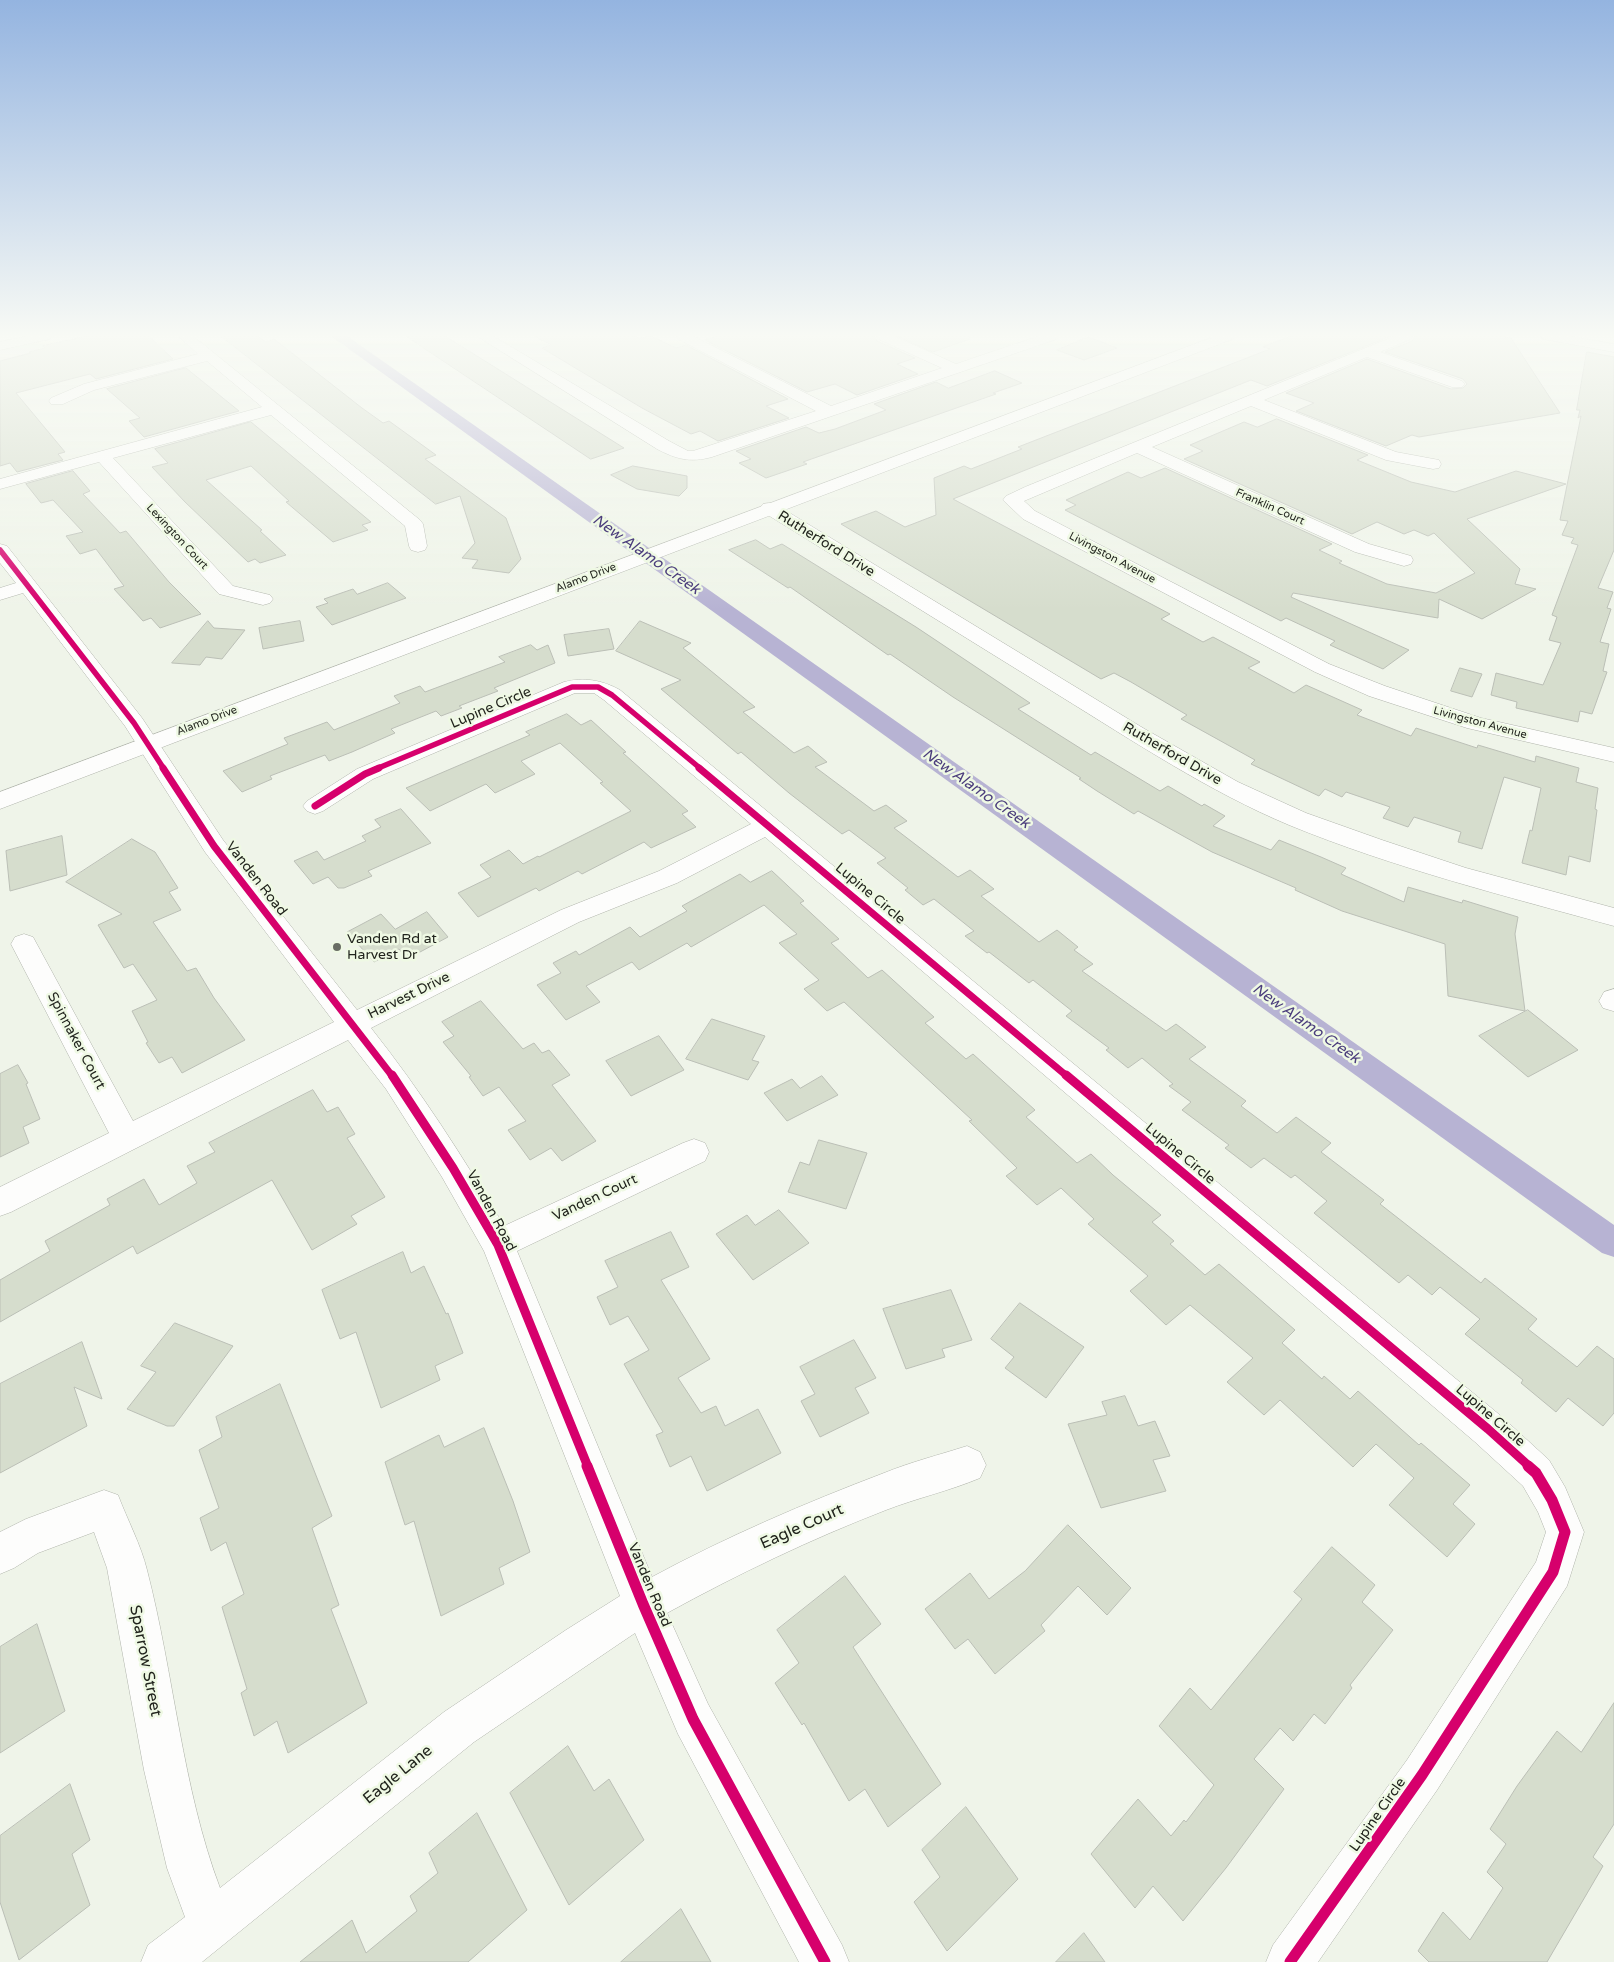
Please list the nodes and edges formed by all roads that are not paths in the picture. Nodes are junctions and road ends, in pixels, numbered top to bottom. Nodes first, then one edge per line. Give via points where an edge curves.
1 (206, 428) edge
2 (297, 428) edge
3 (633, 428) edge
4 (783, 428) edge
5 (984, 428) edge
6 (1184, 428) edge
7 (1320, 428) edge
8 (1138, 447) junction
9 (102, 456) junction
10 (1433, 464) dead end
11 (0, 484) edge
12 (769, 508) junction
13 (418, 546) dead end
14 (0, 550) edge
15 (1404, 560) dead end
16 (27, 586) junction
17 (0, 594) edge
18 (263, 599) dead end
19 (148, 744) junction
20 (1614, 755) edge
21 (0, 801) edge
22 (315, 806) dead end
23 (768, 826) junction
24 (1614, 917) edge
25 (24, 944) dead end
26 (353, 1024) junction
27 (127, 1138) junction
28 (694, 1152) dead end
29 (0, 1202) edge
30 (498, 1245) junction
31 (967, 1465) dead end
32 (0, 1554) edge
33 (643, 1604) junction
34 (211, 1925) junction
35 (165, 1962) edge
36 (825, 1962) edge
37 (1290, 1962) edge

1 - 9 street
2 - 13 street via 414,524
3 - 4 street via 690,458
5 - 12 street, Alamo Drive
6 - 8 street, Livingston Avenue
7 - 10 street via 1392,456
8 - 15 street, Franklin Court via 1362,548
8 - 20 street, Livingston Avenue via 1012,500 1029,515 1322,668 1377,692 1475,723
9 - 11 street
9 - 18 street, Lexington Court via 226,590
12 - 19 street, Alamo Drive
12 - 24 street, Rutherford Drive via 1135,733 1255,799 1297,819 1458,874
14 - 16 street, Vanden Road
16 - 17 street
16 - 19 street, Vanden Road
19 - 21 street, Alamo Drive
19 - 26 street, Vanden Road via 214,846
22 - 23 street, Lupine Circle via 365,774 572,687 598,686
23 - 26 street, Harvest Drive via 668,876 570,916
23 - 37 street, Lupine Circle via 1488,1429 1536,1473 1552,1500 1565,1532 1553,1572 1422,1775
25 - 27 street, Spinnaker Court
26 - 27 street, Harvest Drive
26 - 30 street, Vanden Road via 454,1168
27 - 29 street, Harvest Drive
28 - 30 street, Vanden Court
30 - 33 street, Vanden Road
31 - 33 street, Eagle Court via 885,1492 782,1535
32 - 34 street, Sparrow Street via 26,1538 104,1509 127,1568 166,1770 190,1868
33 - 34 street, Eagle Lane via 459,1727
33 - 36 street, Vanden Road via 693,1719
34 - 35 street, Eagle Lane

